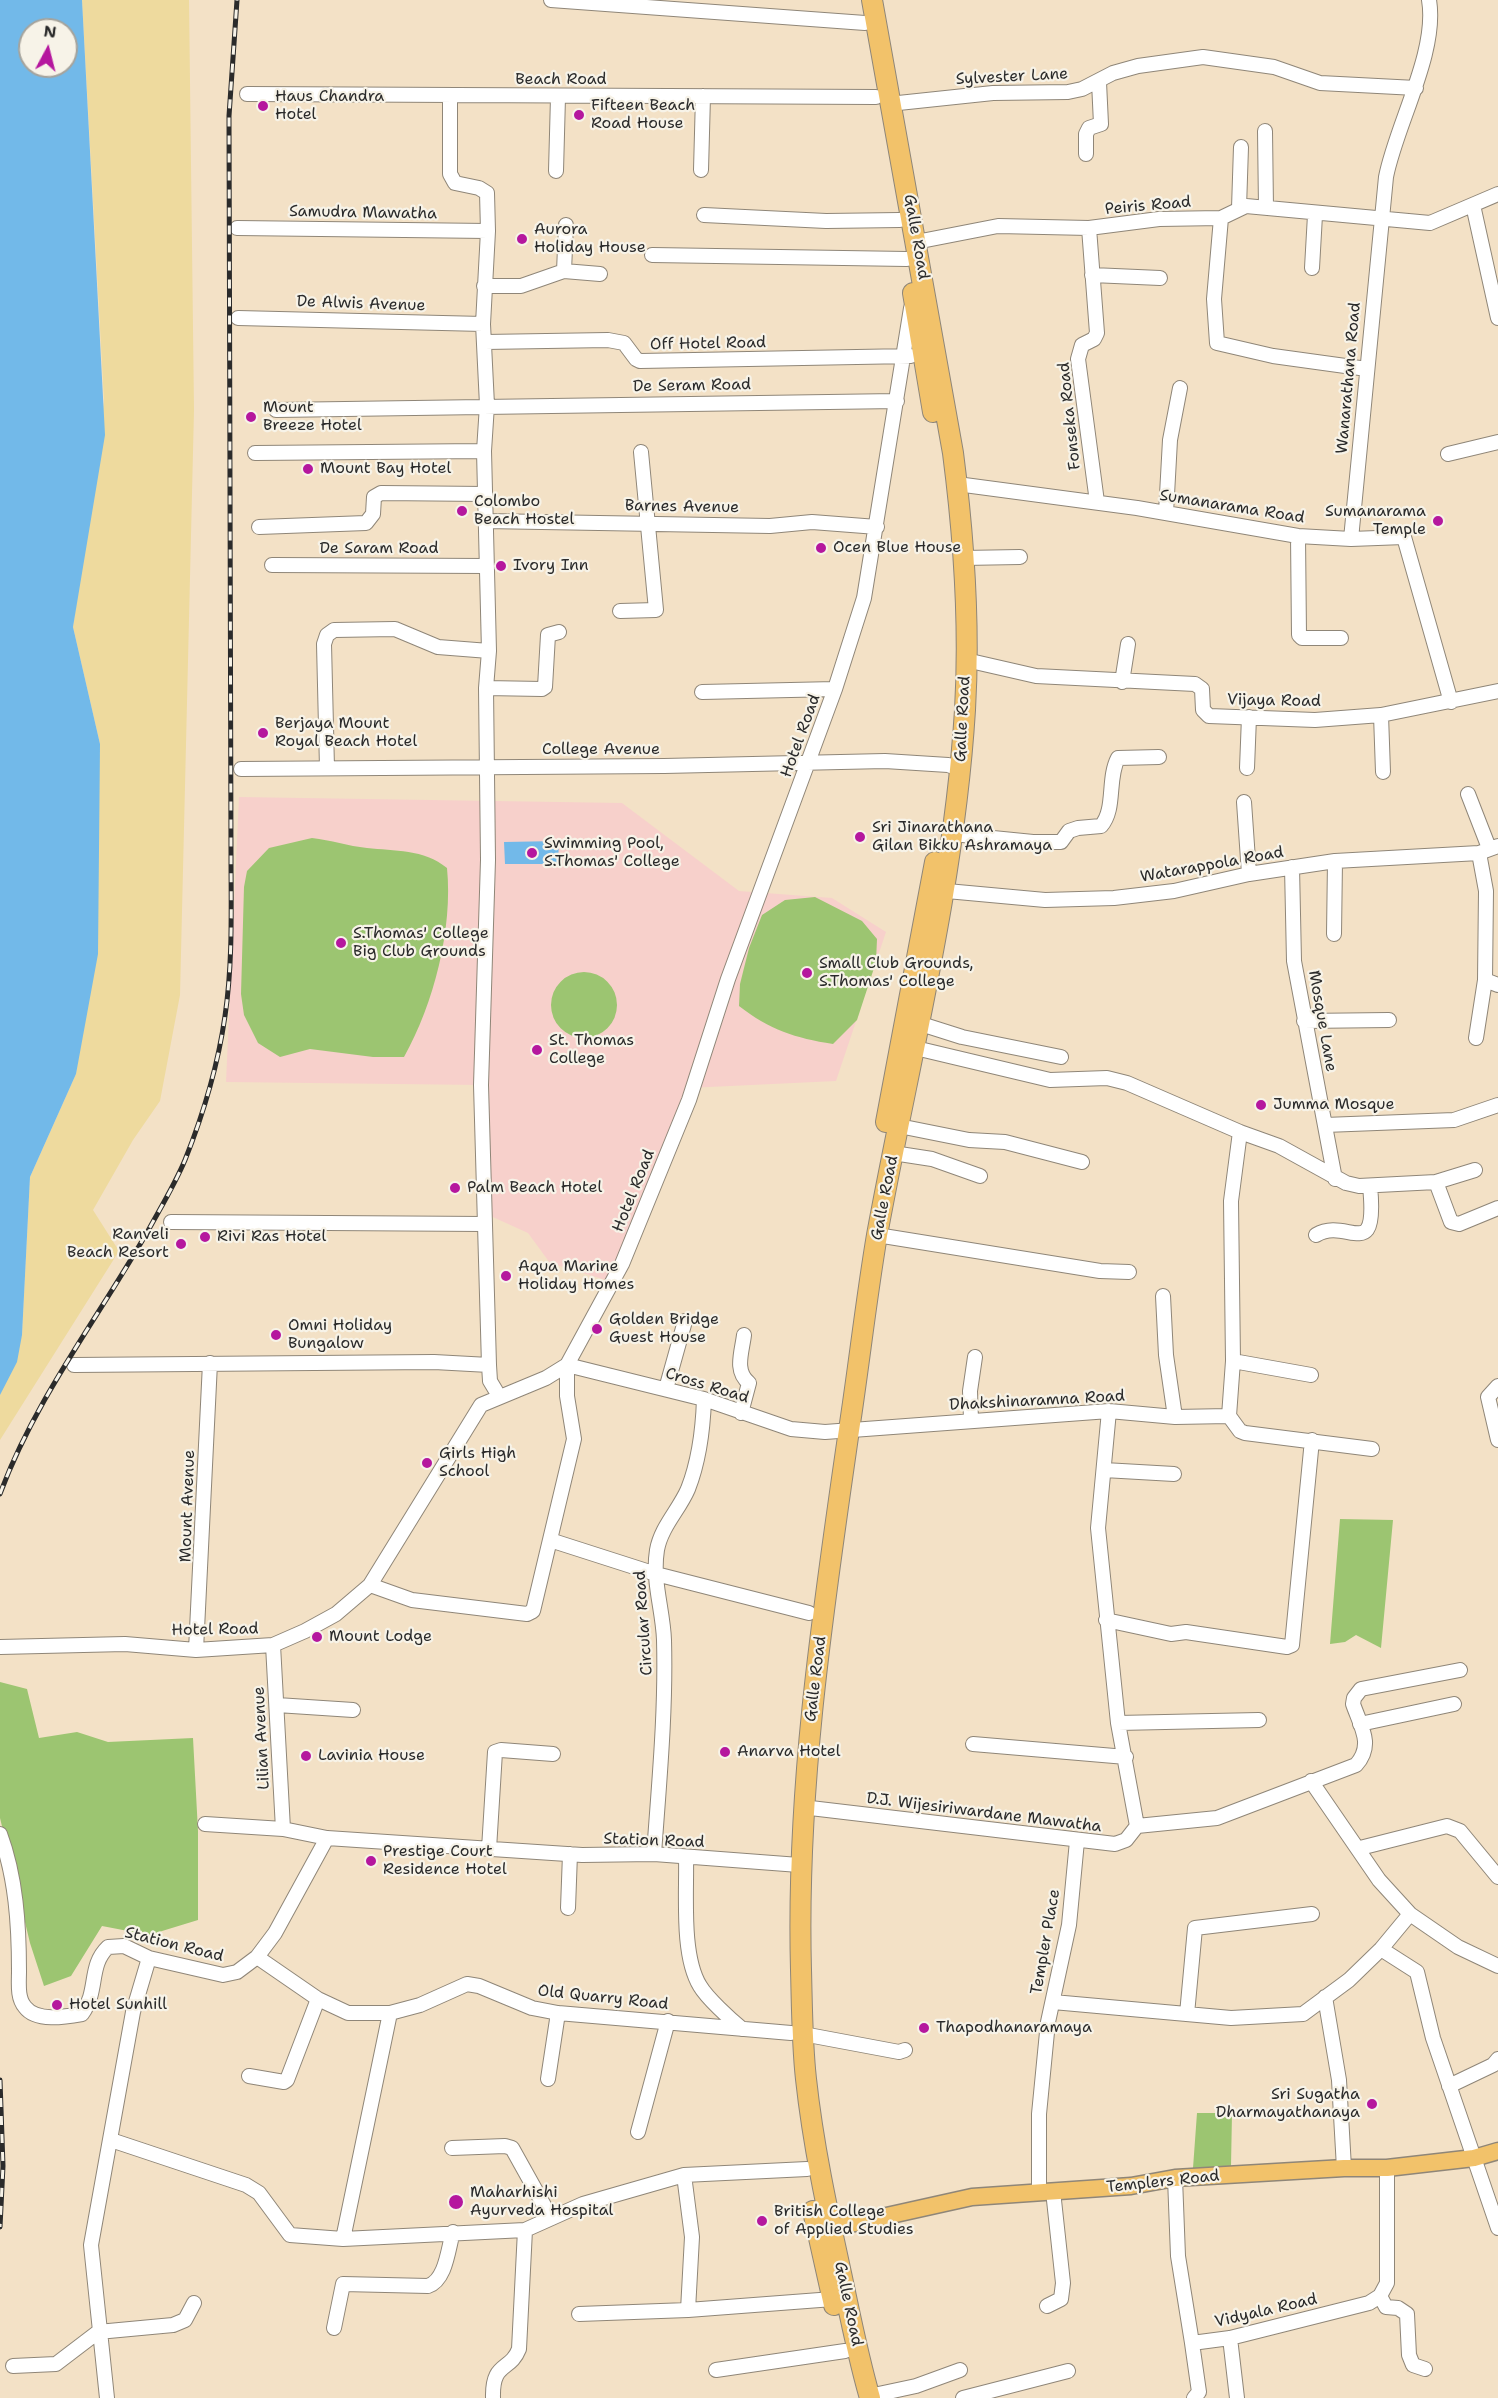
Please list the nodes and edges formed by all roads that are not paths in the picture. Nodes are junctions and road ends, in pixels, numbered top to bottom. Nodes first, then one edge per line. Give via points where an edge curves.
1 (551, 0) edge
2 (860, 0) edge
3 (872, 0) edge
4 (1429, 0) edge
5 (865, 23) junction
6 (1100, 82) junction
7 (1416, 88) junction
8 (246, 94) dead end
9 (450, 96) junction
10 (704, 96) junction
11 (558, 97) junction
12 (882, 100) junction
13 (1265, 131) dead end
14 (1240, 147) dead end
15 (1086, 154) dead end
16 (700, 170) dead end
17 (556, 171) dead end
18 (1498, 194) edge
19 (1473, 205) junction
20 (1239, 208) junction
21 (1266, 208) junction
22 (1315, 214) junction
23 (704, 215) dead end
24 (1221, 218) junction
25 (900, 220) junction
26 (1380, 221) junction
27 (566, 225) dead end
28 (237, 228) dead end
29 (1089, 228) junction
30 (488, 231) junction
31 (1482, 241) junction
32 (916, 242) junction
33 (1498, 248) edge
34 (652, 255) dead end
35 (907, 259) junction
36 (1312, 268) dead end
37 (564, 271) junction
38 (600, 274) dead end
39 (1092, 275) junction
40 (1160, 278) dead end
41 (484, 286) junction
42 (238, 318) dead end
43 (1498, 318) edge
44 (483, 324) junction
45 (485, 342) junction
46 (921, 354) junction
47 (1366, 369) junction
48 (1180, 388) dead end
49 (897, 400) junction
50 (487, 405) junction
51 (276, 410) dead end
52 (1498, 442) edge
53 (484, 451) junction
54 (642, 452) dead end
55 (255, 453) dead end
56 (1448, 454) dead end
57 (957, 484) junction
58 (485, 494) junction
59 (1096, 502) junction
60 (1166, 513) junction
61 (485, 521) junction
62 (647, 522) junction
63 (259, 527) dead end
64 (877, 527) junction
65 (1298, 536) junction
66 (1351, 539) junction
67 (1020, 557) dead end
68 (963, 558) junction
69 (272, 565) dead end
70 (487, 566) junction
71 (620, 611) dead end
72 (559, 632) dead end
73 (1341, 638) dead end
74 (1128, 644) dead end
75 (489, 651) junction
76 (966, 660) junction
77 (1122, 682) junction
78 (486, 688) junction
79 (835, 689) junction
80 (1498, 691) edge
81 (702, 692) dead end
82 (1451, 702) junction
83 (1381, 715) junction
84 (1249, 717) junction
85 (1159, 757) dead end
86 (810, 761) junction
87 (487, 767) junction
88 (954, 767) junction
89 (327, 768) junction
90 (1247, 768) dead end
91 (241, 769) dead end
92 (1383, 772) dead end
93 (1468, 794) dead end
94 (1244, 802) dead end
95 (953, 834) junction
96 (1489, 849) edge
97 (1335, 861) junction
98 (1292, 867) junction
99 (1249, 874) junction
100 (937, 890) junction
101 (1334, 934) dead end
102 (1492, 982) edge
103 (1389, 1020) dead end
104 (1304, 1021) junction
105 (921, 1024) junction
106 (1476, 1038) dead end
107 (908, 1046) junction
108 (1061, 1057) dead end
109 (1498, 1105) edge
110 (1325, 1125) junction
111 (898, 1126) junction
112 (1240, 1132) junction
113 (893, 1153) junction
114 (1082, 1162) dead end
115 (1475, 1170) dead end
116 (980, 1176) dead end
117 (1335, 1179) junction
118 (1436, 1182) junction
119 (1370, 1186) junction
120 (1498, 1208) edge
121 (171, 1222) dead end
122 (484, 1224) junction
123 (877, 1235) junction
124 (1316, 1235) dead end
125 (1129, 1272) dead end
126 (1163, 1296) dead end
127 (685, 1321) dead end
128 (744, 1335) dead end
129 (975, 1357) dead end
130 (1233, 1361) junction
131 (210, 1363) junction
132 (74, 1365) dead end
133 (489, 1365) junction
134 (567, 1365) junction
135 (1311, 1375) dead end
136 (1498, 1386) edge
137 (666, 1389) junction
138 (499, 1396) junction
139 (704, 1399) junction
140 (1110, 1411) junction
141 (741, 1413) junction
142 (1228, 1416) junction
143 (1174, 1417) junction
144 (971, 1420) junction
145 (844, 1429) junction
146 (1312, 1440) junction
147 (1498, 1440) edge
148 (1372, 1449) dead end
149 (1104, 1470) junction
150 (1174, 1474) dead end
151 (550, 1540) junction
152 (656, 1574) junction
153 (370, 1585) junction
154 (809, 1613) dead end
155 (1106, 1620) junction
156 (273, 1645) junction
157 (0, 1647) edge
158 (196, 1650) junction
159 (1460, 1670) dead end
160 (1454, 1704) dead end
161 (276, 1706) junction
162 (352, 1710) dead end
163 (1259, 1720) dead end
164 (1118, 1723) junction
165 (1360, 1724) junction
166 (973, 1744) dead end
167 (553, 1754) dead end
168 (1126, 1757) junction
169 (1311, 1781) junction
170 (802, 1807) junction
171 (205, 1824) dead end
172 (1137, 1826) junction
173 (283, 1829) junction
174 (0, 1834) edge
175 (327, 1838) junction
176 (1077, 1841) junction
177 (1360, 1848) junction
178 (489, 1849) junction
179 (570, 1854) junction
180 (654, 1854) junction
181 (686, 1857) junction
182 (793, 1865) junction
183 (1498, 1877) edge
184 (568, 1908) dead end
185 (1312, 1914) dead end
186 (1410, 1914) junction
187 (1381, 1949) junction
188 (257, 1957) junction
189 (148, 1958) junction
190 (1498, 1966) edge
191 (1325, 1997) junction
192 (318, 1999) junction
193 (1053, 2001) junction
194 (390, 2013) junction
195 (558, 2013) junction
196 (1187, 2014) junction
197 (668, 2021) junction
198 (742, 2029) junction
199 (797, 2033) junction
200 (905, 2050) dead end
201 (1498, 2059) edge
202 (249, 2076) dead end
203 (548, 2079) dead end
204 (1449, 2086) junction
205 (638, 2132) dead end
206 (111, 2140) junction
207 (452, 2148) dead end
208 (1498, 2151) edge
209 (1474, 2158) junction
210 (1344, 2168) junction
211 (1387, 2168) junction
212 (807, 2169) junction
213 (684, 2175) junction
214 (1175, 2178) junction
215 (1046, 2191) junction
216 (552, 2218) junction
217 (1498, 2228) edge
218 (824, 2229) junction
219 (525, 2230) junction
220 (453, 2232) junction
221 (343, 2239) junction
222 (1380, 2296) junction
223 (833, 2299) junction
224 (194, 2303) dead end
225 (1047, 2306) dead end
226 (688, 2310) junction
227 (579, 2314) dead end
228 (334, 2328) dead end
229 (98, 2332) junction
230 (1230, 2338) junction
231 (1192, 2343) junction
232 (845, 2351) junction
233 (13, 2366) dead end
234 (1425, 2369) dead end
235 (716, 2370) dead end
236 (960, 2370) dead end
237 (1068, 2371) dead end
238 (865, 2397) edge
239 (107, 2398) edge
240 (493, 2398) edge
241 (963, 2398) edge
242 (1194, 2398) edge
243 (1237, 2398) edge

1 - 5 street
2 - 5 highway, Galle Road
3 - 12 highway, Galle Road
4 - 7 street, Wanarathana Road via 1429,27
5 - 12 highway, Galle Road
6 - 7 street, Sylvester Lane via 1138,66 1214,58 1274,67 1320,83
6 - 12 street, Sylvester Lane via 1068,92
6 - 15 street via 1101,124 1086,134
7 - 26 street, Wanarathana Road via 1390,157
8 - 9 street, Beach Road
9 - 11 street, Beach Road
9 - 30 street via 450,174 455,183 487,193
10 - 11 street, Beach Road
10 - 12 street, Beach Road
10 - 16 street
11 - 17 street
12 - 25 highway, Galle Road
12 - 32 highway, Galle Road
13 - 21 street
14 - 20 street
18 - 19 street, Peiris Road
19 - 26 street, Peiris Road via 1430,224
19 - 31 street
20 - 21 street, Peiris Road
20 - 24 street, Peiris Road
21 - 22 street, Peiris Road
22 - 26 street, Peiris Road
22 - 36 street
23 - 25 street
24 - 29 street, Peiris Road via 1159,219
24 - 47 street via 1214,299 1217,343 1274,356
25 - 35 highway, Galle Road
26 - 47 street, Wanarathana Road
27 - 37 street
28 - 30 street, Samudra Mawatha
29 - 32 street, Peiris Road via 998,226
29 - 39 street, Fonseka Road
30 - 41 street
31 - 33 street
31 - 43 street
32 - 46 highway, Galle Road
34 - 35 street
35 - 46 highway, Galle Road
37 - 38 street
37 - 41 street via 521,286
39 - 40 street
39 - 59 street, Fonseka Road via 1097,333 1083,345 1078,359
41 - 44 street
42 - 44 street, De Alwis Avenue
44 - 45 street
45 - 46 street, Off Hotel Road via 608,340 624,343 640,361
45 - 50 street
46 - 49 street, Hotel Road
46 - 57 highway, Galle Road
46 - 88 highway, Galle Road via 945,484 950,534 955,631
47 - 66 street, Wanarathana Road
48 - 60 street via 1170,440
49 - 50 street, De Seram Road
49 - 64 street, Hotel Road
50 - 51 street, De Seram Road
50 - 53 street
52 - 56 street
53 - 55 street
53 - 58 street
54 - 62 street
57 - 59 street, Sumanarama Road
57 - 68 highway, Galle Road
58 - 61 street
58 - 63 street via 381,493 374,497 373,514 366,523
59 - 60 street, Sumanarama Road
60 - 65 street, Sumanarama Road
61 - 62 street, Barnes Avenue
61 - 70 street
62 - 64 street, Barnes Avenue via 770,526 812,522
62 - 71 street via 656,610
64 - 79 street, Hotel Road via 864,598
65 - 66 street, Sumanarama Road
65 - 73 street via 1299,635
66 - 82 street, Sumanarama Road via 1404,537
67 - 68 street
68 - 76 highway, Galle Road
69 - 70 street, De Saram Road
70 - 75 street
72 - 78 street via 548,634 545,687
74 - 77 street
75 - 78 street
75 - 89 street via 438,647 395,629 334,630 327,635
76 - 77 street, Vijaya Road via 1036,676
76 - 88 highway, Galle Road
77 - 84 street, Vijaya Road via 1195,684 1202,689 1203,710 1209,716
78 - 87 street
79 - 81 street
79 - 86 street, Hotel Road
80 - 82 street, Vijaya Road
82 - 83 street, Vijaya Road
83 - 84 street, Vijaya Road via 1315,720
83 - 92 street
84 - 90 street
85 - 95 street via 1118,758 1110,786 1109,817 1101,826 1069,831 1061,842
86 - 87 street, College Avenue
86 - 88 street, College Avenue via 885,761
86 - 134 street, Hotel Road via 684,1111 622,1264
87 - 89 street, College Avenue
87 - 122 street via 481,1085
88 - 95 highway, Galle Road
88 - 100 highway, Galle Road
89 - 91 street, College Avenue
93 - 96 street
94 - 99 street
95 - 100 highway, Galle Road
96 - 97 street, Watarappola Road
96 - 102 street via 1486,891
97 - 98 street, Watarappola Road
97 - 101 street
98 - 99 street, Watarappola Road
98 - 104 street, Mosque Lane via 1294,961
99 - 100 street, Watarappola Road via 1174,891 1114,898 1045,900
100 - 105 highway, Galle Road
100 - 107 highway, Galle Road
102 - 106 street
103 - 104 street
104 - 110 street, Mosque Lane
105 - 107 highway, Galle Road
105 - 108 street via 962,1037
107 - 111 highway, Galle Road
107 - 112 street via 1050,1080 1107,1078 1127,1083
107 - 145 highway, Galle Road via 848,1334
109 - 110 street via 1454,1120
110 - 117 street, Mosque Lane
111 - 113 highway, Galle Road
111 - 114 street via 969,1140 1005,1142
112 - 117 street via 1279,1146
112 - 130 street via 1231,1201
113 - 116 street via 932,1159
113 - 123 highway, Galle Road
115 - 118 street
117 - 119 street
118 - 119 street
118 - 120 street via 1451,1222 1459,1224
119 - 124 street via 1372,1208 1364,1234
121 - 122 street
122 - 133 street
123 - 125 street via 1101,1272
123 - 145 highway, Galle Road
126 - 143 street
127 - 137 street
128 - 141 street via 739,1370 749,1383 749,1390
129 - 144 street via 969,1390
130 - 135 street
130 - 142 street
131 - 132 street
131 - 133 street
131 - 158 street, Mount Avenue
133 - 138 street via 490,1381
134 - 137 street, Cross Road
134 - 138 street, Hotel Road via 546,1378
134 - 151 street via 574,1439
136 - 147 street via 1488,1396
137 - 139 street, Cross Road
138 - 153 street, Hotel Road via 476,1411
139 - 141 street, Cross Road
139 - 152 street, Circular Road via 693,1470 662,1534
140 - 143 street, Dhakshinaramna Road
140 - 144 street, Dhakshinaramna Road
140 - 149 street
141 - 145 street, Cross Road via 791,1430
142 - 143 street, Dhakshinaramna Road
142 - 146 street via 1245,1433
144 - 145 street, Dhakshinaramna Road
145 - 170 highway, Galle Road
145 - 182 highway, Galle Road via 796,1758
146 - 148 street
146 - 155 street via 1292,1645 1186,1632 1171,1634
149 - 150 street
149 - 155 street via 1098,1528
151 - 152 street
151 - 153 street via 533,1611 527,1614 412,1600
152 - 154 street
152 - 180 street, Circular Road via 664,1637 664,1685
153 - 156 street, Hotel Road via 336,1614
155 - 164 street
156 - 158 street, Hotel Road
156 - 161 street, Lilian Avenue
157 - 158 street, Hotel Road via 125,1644
159 - 165 street via 1361,1689 1353,1704
160 - 165 street
161 - 162 street
161 - 173 street, Lilian Avenue
163 - 164 street
164 - 168 street
165 - 169 street via 1368,1744 1360,1761
166 - 168 street
167 - 178 street via 495,1752
168 - 172 street
169 - 172 street via 1217,1818
169 - 177 street
170 - 176 street, D.J. Wijesiriwardane Mawatha
170 - 182 highway, Galle Road
171 - 173 street, Station Road
172 - 176 street, D.J. Wijesiriwardane Mawatha via 1126,1840 1114,1844
173 - 175 street, Station Road
174 - 189 street, Station Road via 12,1878 19,1937 20,1997 25,2008 37,2016 82,2014 91,2002 98,1957 108,1947 124,1946
175 - 178 street, Station Road
175 - 188 street, Station Road via 275,1933
176 - 193 street, Templer Place via 1069,1926
177 - 183 street via 1447,1826 1454,1828
177 - 186 street via 1379,1880
178 - 179 street, Station Road
179 - 180 street, Station Road
179 - 184 street
180 - 181 street, Station Road
181 - 182 street, Station Road
181 - 198 street via 692,1967 700,1986
182 - 199 highway, Galle Road
185 - 196 street via 1195,1928
186 - 187 street
186 - 190 street via 1458,1947
187 - 191 street
187 - 204 street via 1417,1972
188 - 189 street, Station Road via 237,1972 223,1975
188 - 192 street, Old Quarry Road
189 - 206 street via 133,2012
191 - 196 street via 1303,2014 1231,2018
191 - 210 street via 1339,2080
192 - 194 street, Old Quarry Road via 348,2013
192 - 202 street via 287,2080
193 - 196 street
193 - 215 street, Templer Place via 1040,2114
194 - 195 street, Old Quarry Road via 420,2005 467,1984 532,2008
194 - 221 street
195 - 197 street, Old Quarry Road
195 - 203 street
197 - 198 street, Old Quarry Road
197 - 205 street
198 - 199 street, Old Quarry Road
199 - 200 street, Old Quarry Road
199 - 212 highway, Galle Road
199 - 218 highway, Galle Road
201 - 204 street
204 - 209 street
206 - 221 street via 246,2185 259,2193 290,2235
206 - 229 street via 91,2246
207 - 216 street via 512,2148
208 - 209 main road, Templers Road
209 - 211 main road, Templers Road
209 - 217 street
210 - 211 main road, Templers Road
210 - 214 main road, Templers Road
211 - 222 street via 1387,2283
212 - 213 street
212 - 218 highway, Galle Road
213 - 216 street via 583,2204
213 - 226 street via 692,2237
214 - 215 main road, Templers Road via 1131,2186
214 - 231 street via 1178,2256
215 - 218 main road, Templers Road via 972,2197
215 - 225 street, Templer Place via 1063,2283 1060,2299
216 - 219 street
218 - 223 highway, Galle Road
218 - 238 highway, Galle Road
219 - 220 street
219 - 240 street via 519,2349 498,2371
220 - 221 street
220 - 228 street via 435,2284 343,2284
222 - 230 street, Vidyala Road via 1369,2304
222 - 234 street via 1386,2307 1407,2314 1409,2355 1413,2365
223 - 226 street
223 - 232 highway, Galle Road
224 - 229 street via 185,2320 173,2325
226 - 227 street
229 - 233 street via 56,2364
229 - 239 street
230 - 231 street, Vidyala Road
230 - 243 street
231 - 242 street via 1199,2392
232 - 235 street
232 - 238 highway, Galle Road
236 - 238 street via 916,2386
237 - 241 street

